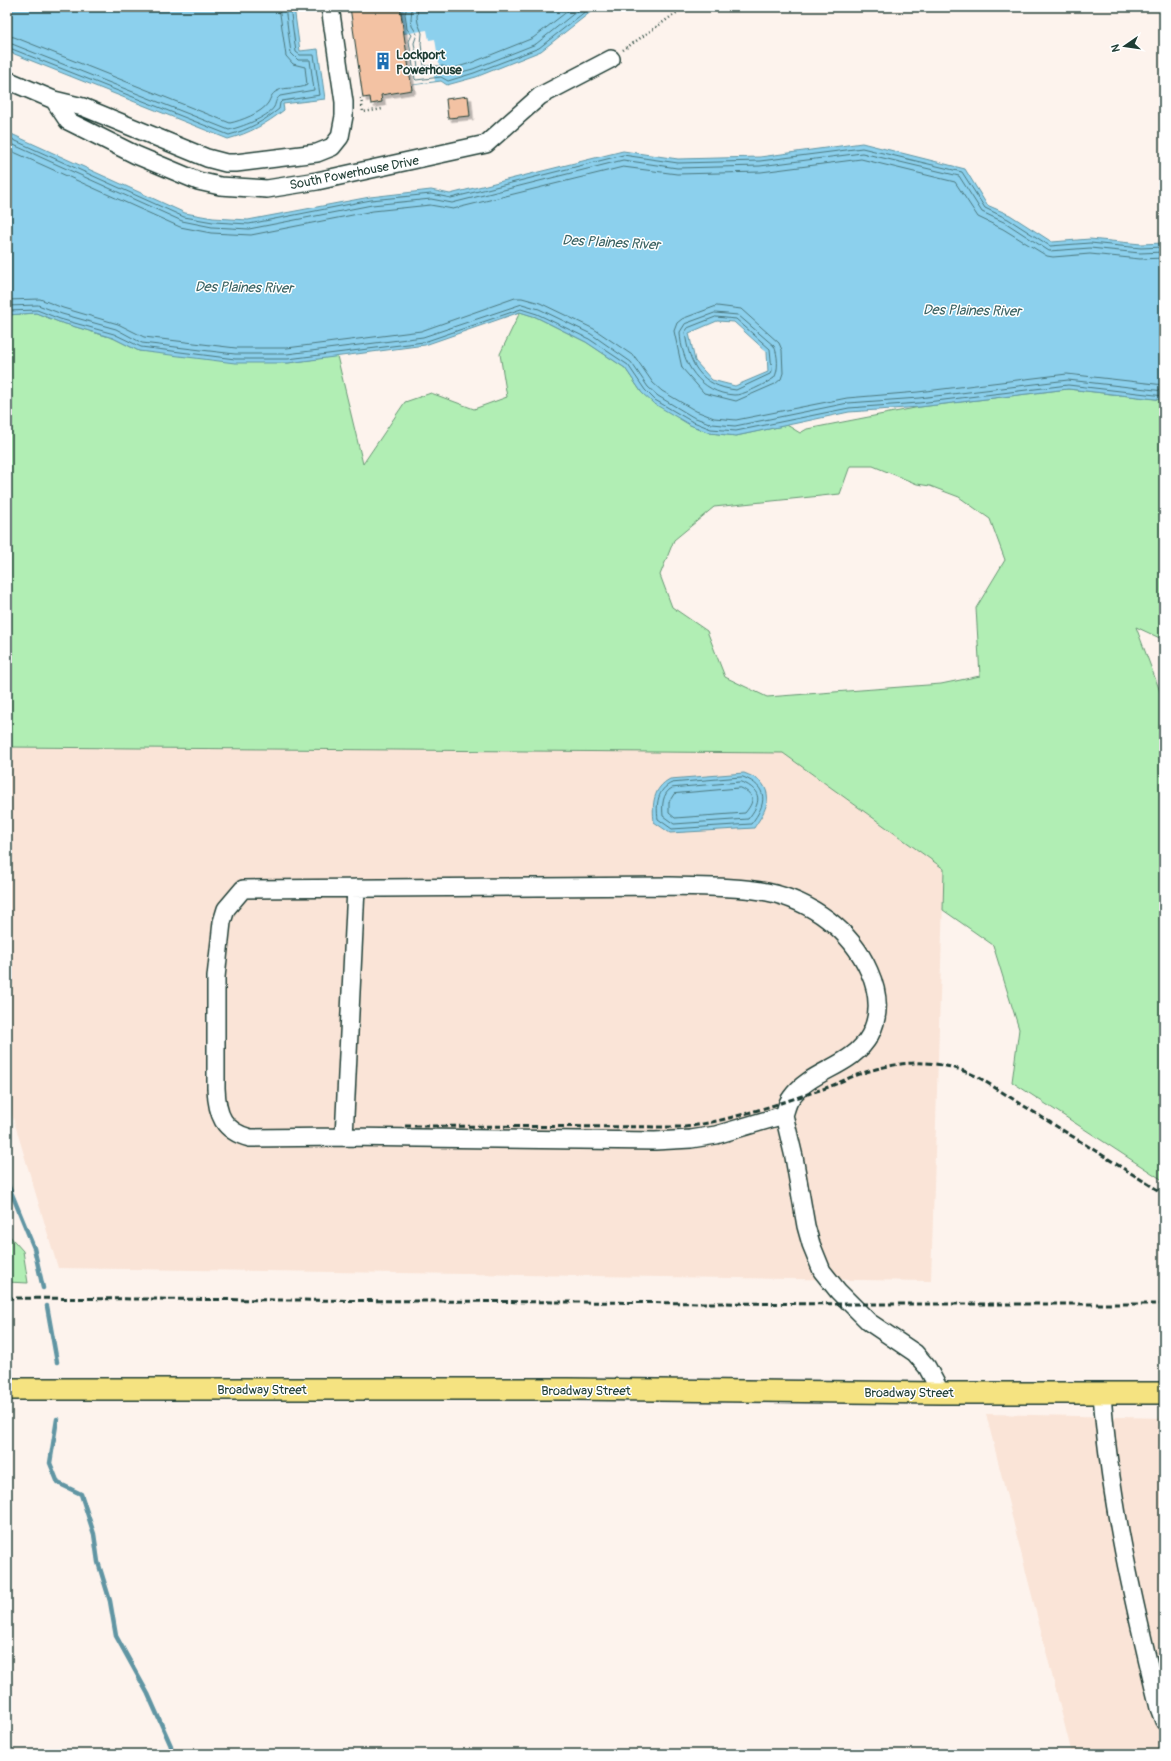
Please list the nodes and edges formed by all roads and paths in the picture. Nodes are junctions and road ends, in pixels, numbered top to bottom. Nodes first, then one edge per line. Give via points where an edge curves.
1 (330, 7) edge
2 (685, 7) edge
3 (611, 59) joint
4 (7, 80) edge
5 (361, 98) dead end
6 (54, 100) junction
7 (384, 109) dead end
8 (356, 888) junction
9 (784, 1115) junction
10 (344, 1137) junction
11 (7, 1389) edge
12 (941, 1393) junction
13 (1102, 1393) junction
14 (1164, 1393) edge
15 (1164, 1721) edge

1 - 6 lane via 344,116 340,137 332,147 317,153 226,163 207,158 83,108
2 - 3 path
3 - 6 lane, South Powerhouse Drive via 540,96 486,144 317,181 266,189 220,186 198,181 163,167 68,121
4 - 6 lane
5 - 7 path via 363,112
8 - 9 lane via 731,888 767,892 815,910 837,926 866,964 876,985 876,1012 870,1034 860,1048 850,1058 802,1085 790,1100
8 - 10 lane
8 - 10 lane via 243,888 226,909 222,922 216,977 216,1102 230,1129 238,1135 250,1138
9 - 10 lane via 716,1135 654,1141
9 - 12 lane via 806,1226 822,1271 838,1292 868,1322 915,1353 927,1367
11 - 12 main road, Broadway Street via 568,1389
12 - 13 main road, Broadway Street
13 - 14 main road, Broadway Street
13 - 15 lane via 1105,1434 1132,1592

